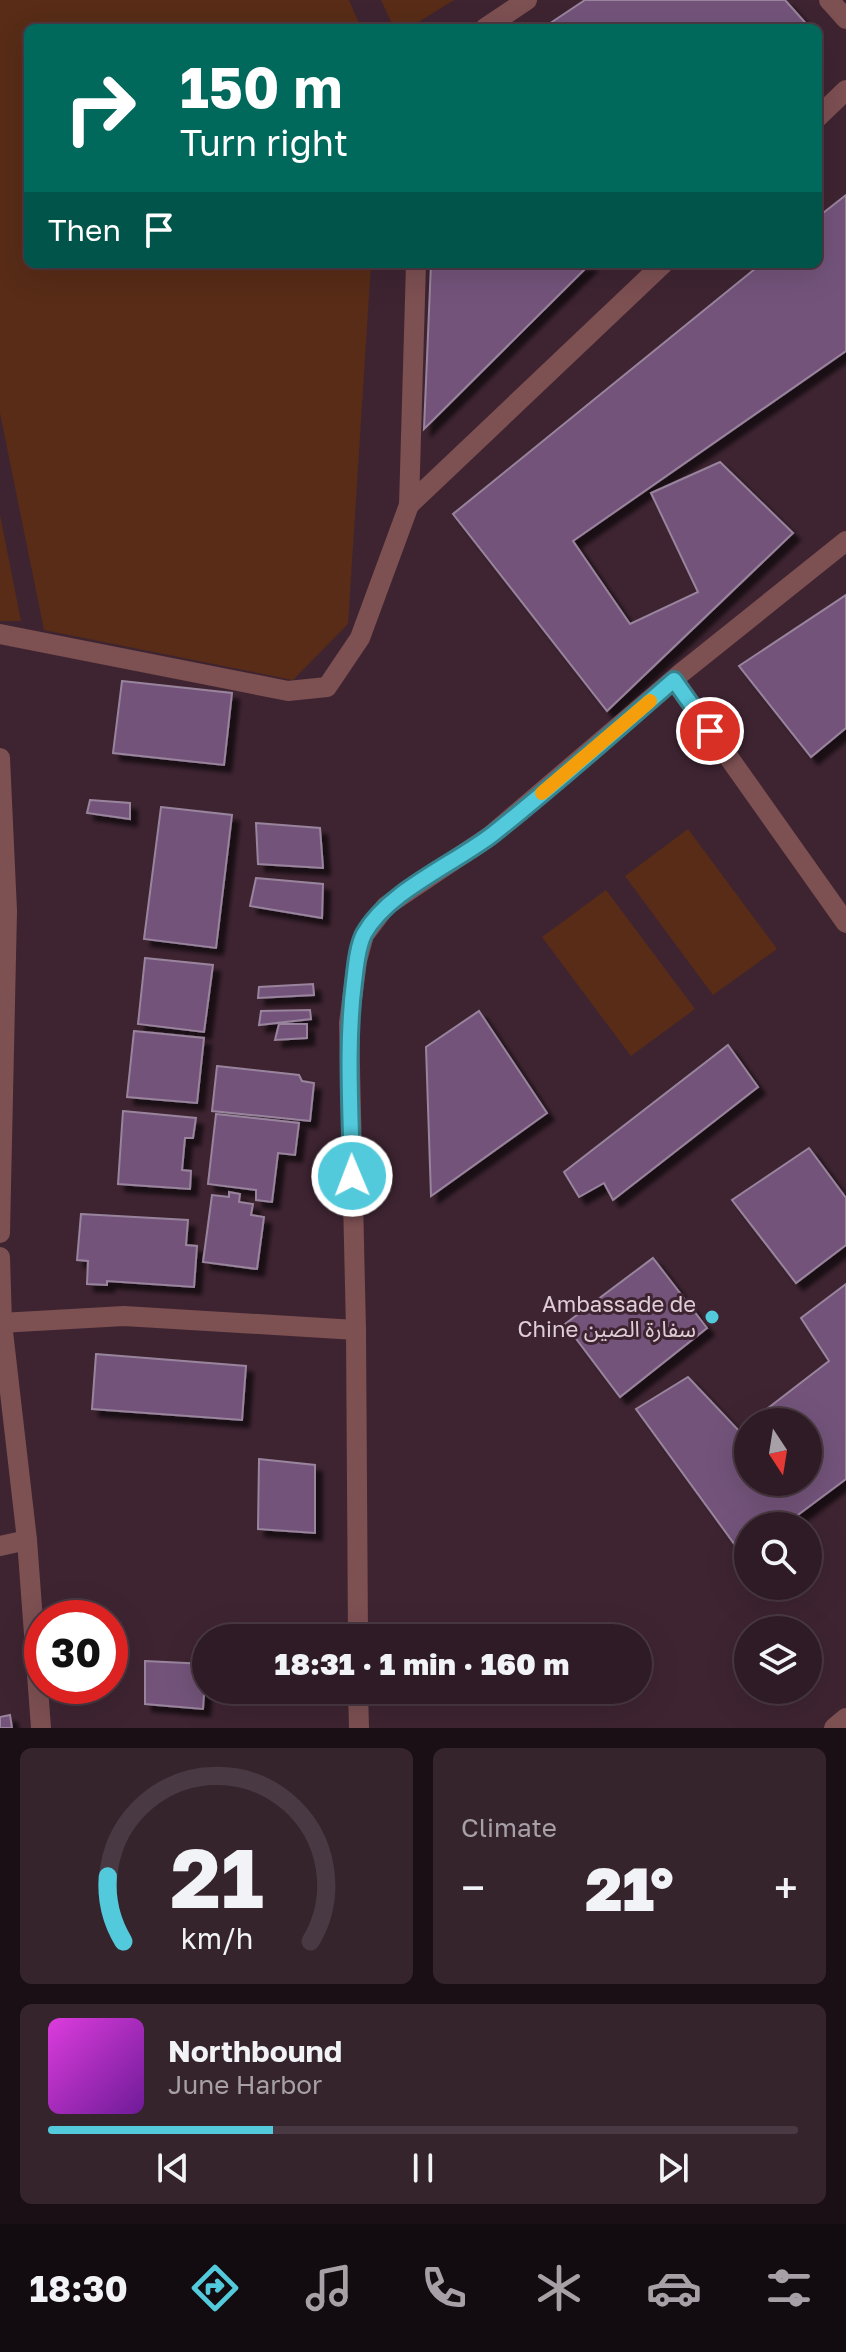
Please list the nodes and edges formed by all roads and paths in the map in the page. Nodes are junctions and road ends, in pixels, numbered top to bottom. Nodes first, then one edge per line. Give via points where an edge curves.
1 (527, 0) edge
2 (829, 0) edge
3 (846, 19) edge
4 (491, 24) edge
5 (846, 90) edge
6 (822, 113) edge
7 (416, 268) edge
8 (659, 268) edge
9 (409, 505) junction
10 (846, 541) edge
11 (0, 634) edge
12 (674, 680) junction
13 (0, 758) edge
14 (843, 912) edge
15 (2, 1039) edge
16 (0, 1233) edge
17 (0, 1257) edge
18 (1, 1323) edge
19 (356, 1330) junction
20 (27, 1540) junction
21 (0, 1546) edge
22 (358, 1624) edge
23 (358, 1704) edge
24 (846, 1718) edge
25 (41, 1728) edge
26 (359, 1728) edge
27 (834, 1728) edge

1 - 4 street
2 - 3 street
5 - 6 street
7 - 9 street
8 - 9 street
9 - 11 street via 360,638 327,687 288,691
10 - 12 street
12 - 14 street
12 - 19 street via 490,836 386,906 364,935 349,1023
13 - 15 street via 7,911
15 - 16 street
17 - 18 street
18 - 19 street via 124,1316
18 - 20 street
19 - 22 street
20 - 21 street
20 - 25 street
23 - 26 street
24 - 27 street

